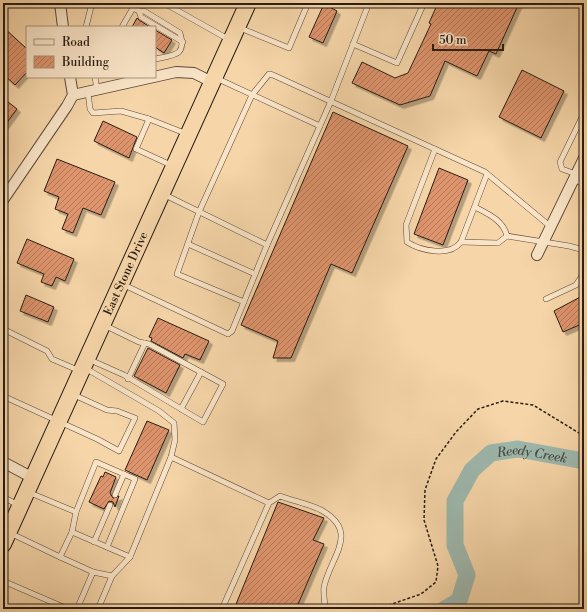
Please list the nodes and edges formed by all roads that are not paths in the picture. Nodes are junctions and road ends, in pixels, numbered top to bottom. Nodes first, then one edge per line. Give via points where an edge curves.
1 (60, 3) edge
2 (92, 3) edge
3 (164, 3) edge
4 (308, 3) edge
5 (331, 3) edge
6 (348, 3) edge
7 (369, 3) edge
8 (424, 3) edge
9 (245, 4) edge
10 (63, 26) edge
11 (87, 26) edge
12 (123, 26) edge
13 (234, 34) junction
14 (353, 44) junction
15 (156, 59) edge
16 (156, 76) edge
17 (70, 78) edge
18 (95, 78) edge
19 (143, 78) edge
20 (213, 80) junction
21 (126, 81) edge
22 (93, 92) junction
23 (73, 95) junction
24 (252, 95) junction
25 (331, 101) junction
26 (584, 113) edge
27 (149, 119) junction
28 (320, 126) junction
29 (188, 135) junction
30 (435, 149) junction
31 (584, 158) edge
32 (174, 166) junction
33 (487, 174) junction
34 (575, 177) junction
35 (584, 184) edge
36 (162, 194) junction
37 (3, 200) edge
38 (475, 207) junction
39 (199, 212) junction
40 (551, 227) junction
41 (507, 236) junction
42 (544, 241) junction
43 (461, 242) junction
44 (188, 244) junction
45 (267, 245) junction
46 (584, 250) edge
47 (537, 255) dead end
48 (584, 273) edge
49 (255, 274) junction
50 (121, 284) junction
51 (546, 299) dead end
52 (244, 302) junction
53 (103, 324) junction
54 (3, 328) edge
55 (145, 343) junction
56 (84, 366) junction
57 (201, 372) junction
58 (128, 379) junction
59 (71, 394) junction
60 (3, 396) edge
61 (181, 409) junction
62 (58, 422) junction
63 (171, 457) junction
64 (3, 462) edge
65 (124, 474) junction
66 (30, 485) junction
67 (115, 494) dead end
68 (3, 497) edge
69 (269, 503) junction
70 (110, 504) dead end
71 (20, 506) junction
72 (76, 512) junction
73 (72, 532) junction
74 (5, 535) edge
75 (94, 542) junction
76 (107, 547) junction
77 (60, 557) junction
78 (130, 557) junction
79 (93, 572) junction
80 (112, 576) junction
81 (3, 581) edge
82 (68, 609) edge
83 (77, 609) edge
84 (98, 609) edge
85 (222, 609) edge
86 (325, 609) edge

1 - 10 street
2 - 11 lane
3 - 13 lane
4 - 13 lane via 289,48
5 - 6 lane via 339,6
7 - 14 lane
8 - 14 lane via 397,63
9 - 13 highway, East Stone Drive
12 - 15 lane via 136,10 144,11 180,33 182,48 179,52
13 - 20 highway, East Stone Drive
14 - 25 lane
16 - 20 street via 188,71
17 - 23 street
18 - 22 lane
19 - 21 street
20 - 24 lane
20 - 29 highway, East Stone Drive
21 - 22 street
22 - 23 street
22 - 27 lane via 90,109 93,113 121,111
23 - 37 street
24 - 25 lane via 269,74
24 - 28 lane
24 - 39 lane
25 - 28 lane
25 - 30 lane
26 - 34 lane via 560,162 562,169
27 - 29 lane
27 - 32 lane via 136,149
28 - 45 lane
29 - 32 highway, East Stone Drive
30 - 33 lane
30 - 43 lane via 406,225 406,242 445,251 457,247
31 - 34 street
32 - 36 highway, East Stone Drive
33 - 38 lane
33 - 40 lane
34 - 35 lane
34 - 40 street
36 - 39 lane
36 - 50 highway, East Stone Drive
38 - 41 lane via 498,221 505,228
38 - 43 lane
39 - 44 lane
39 - 45 lane
40 - 42 street
41 - 42 lane
41 - 43 lane via 498,243
42 - 46 lane
42 - 47 street
44 - 49 lane
44 - 52 lane via 177,274
45 - 49 lane
48 - 51 lane via 576,285
49 - 52 lane
50 - 52 lane via 228,334 232,331
50 - 53 highway, East Stone Drive
53 - 55 lane
53 - 56 highway, East Stone Drive
54 - 56 lane via 47,351 52,359
55 - 57 lane
55 - 58 lane
56 - 58 lane
56 - 59 highway, East Stone Drive
56 - 63 lane via 159,410 174,423 175,440
57 - 61 lane
57 - 61 lane via 222,384 203,422
58 - 61 lane
59 - 62 highway, East Stone Drive
59 - 62 lane via 107,410 135,418 119,451
60 - 62 lane
62 - 66 highway, East Stone Drive
63 - 69 lane
63 - 78 lane
64 - 66 street
65 - 67 lane
65 - 72 lane via 96,462
65 - 76 lane via 135,479
66 - 71 highway, East Stone Drive
66 - 72 lane
68 - 71 lane
69 - 85 lane
69 - 86 lane via 280,496 320,510 332,518 338,527 343,540 324,589
70 - 75 lane
71 - 74 highway, East Stone Drive
72 - 73 lane
73 - 75 lane
73 - 77 lane
74 - 77 lane
75 - 76 lane
76 - 78 lane
77 - 79 lane
78 - 80 lane
79 - 80 lane
79 - 83 lane
80 - 84 lane
81 - 82 lane

